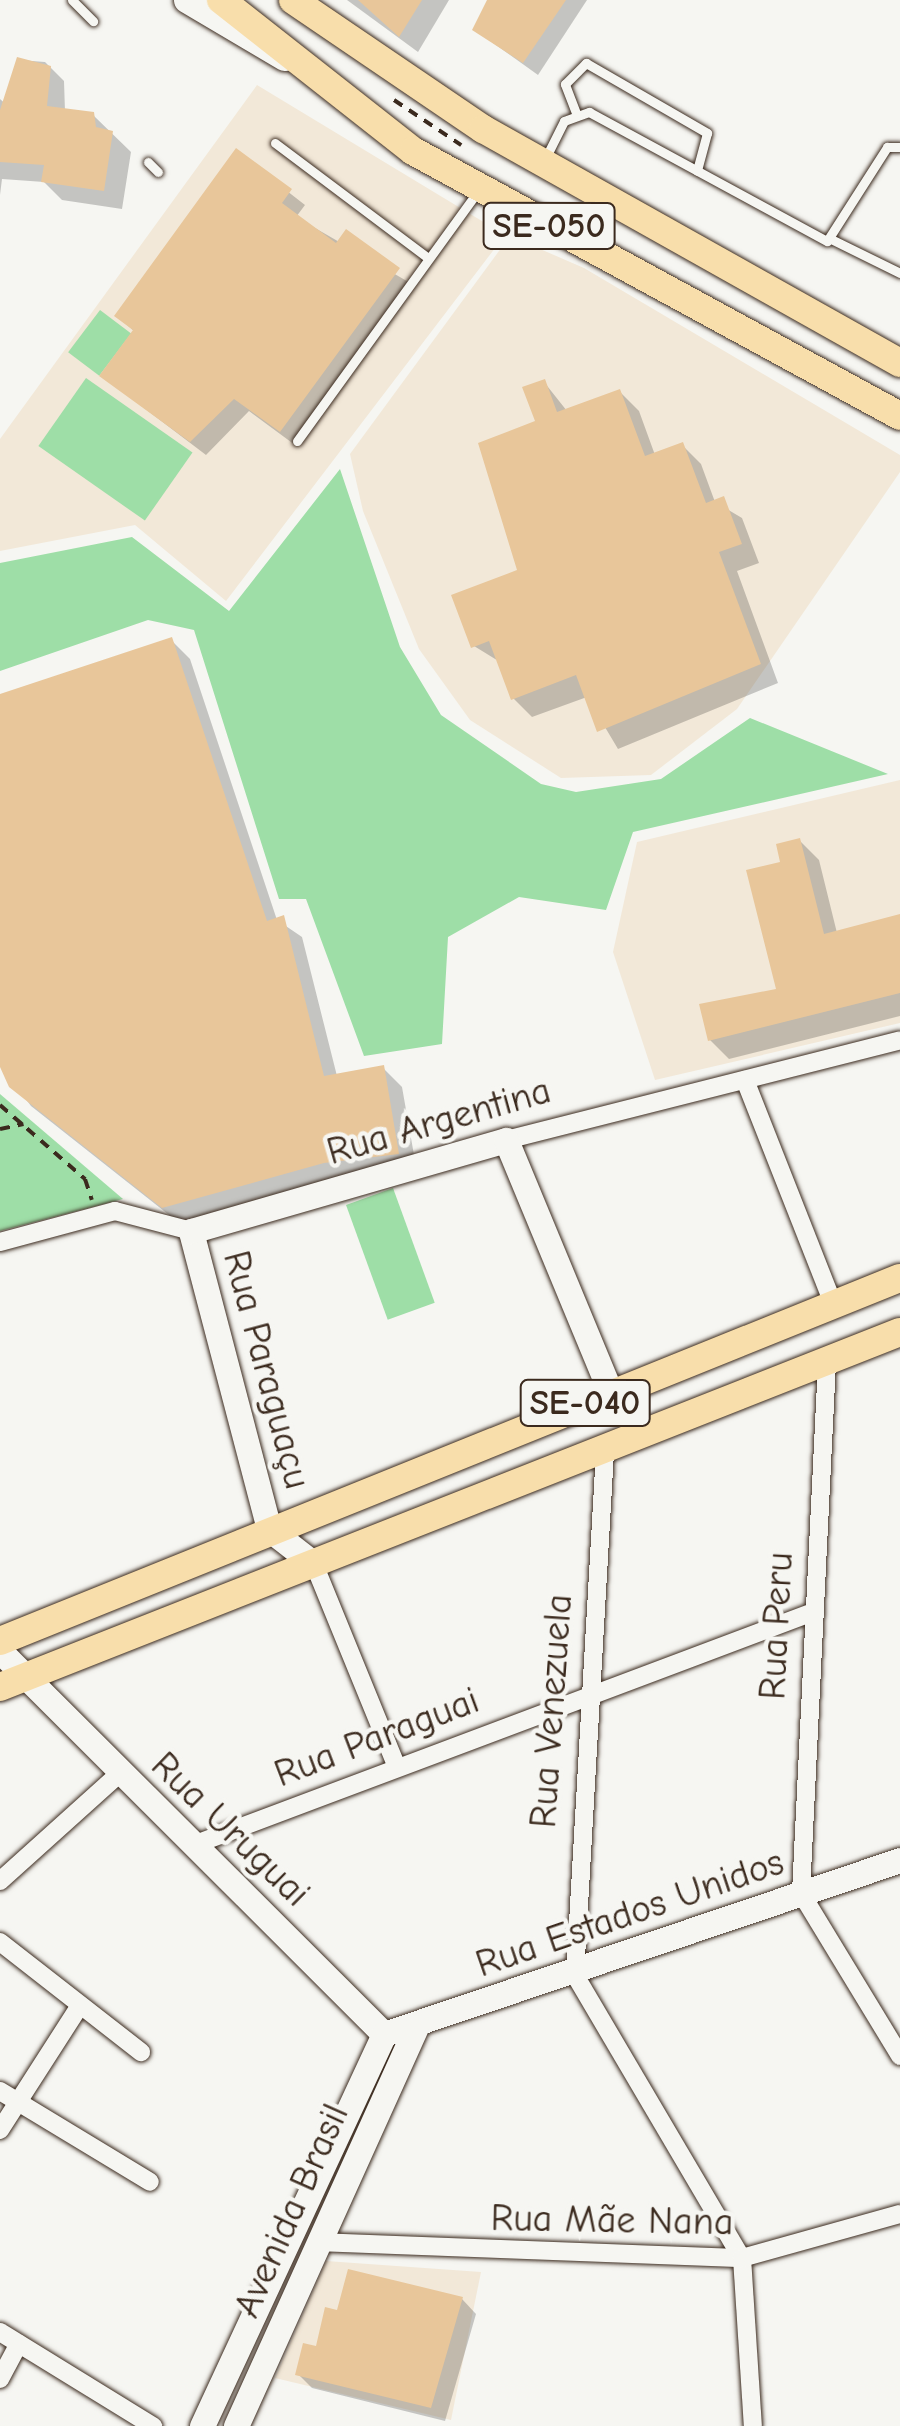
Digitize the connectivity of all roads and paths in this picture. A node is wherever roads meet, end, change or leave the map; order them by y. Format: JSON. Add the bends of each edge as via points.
{"nodes":[{"id":1,"x":72,"y":0,"type":"edge"},
{"id":2,"x":186,"y":0,"type":"edge"},
{"id":3,"x":221,"y":0,"type":"edge"},
{"id":4,"x":293,"y":0,"type":"edge"},
{"id":5,"x":93,"y":21,"type":"dead end"},
{"id":6,"x":286,"y":59,"type":"junction"},
{"id":7,"x":576,"y":112,"type":"junction"},
{"id":8,"x":275,"y":143,"type":"dead end"},
{"id":9,"x":900,"y":147,"type":"edge"},
{"id":10,"x":148,"y":162,"type":"dead end"},
{"id":11,"x":542,"y":164,"type":"junction"},
{"id":12,"x":697,"y":171,"type":"junction"},
{"id":13,"x":158,"y":172,"type":"dead end"},
{"id":14,"x":479,"y":190,"type":"junction"},
{"id":15,"x":833,"y":240,"type":"junction"},
{"id":16,"x":427,"y":257,"type":"junction"},
{"id":17,"x":900,"y":273,"type":"edge"},
{"id":18,"x":900,"y":364,"type":"edge"},
{"id":19,"x":900,"y":416,"type":"edge"},
{"id":20,"x":297,"y":441,"type":"dead end"},
{"id":21,"x":900,"y":1040,"type":"edge"},
{"id":22,"x":745,"y":1080,"type":"junction"},
{"id":23,"x":0,"y":1105,"type":"edge"},
{"id":24,"x":23,"y":1124,"type":"junction"},
{"id":25,"x":0,"y":1129,"type":"edge"},
{"id":26,"x":506,"y":1140,"type":"junction"},
{"id":27,"x":96,"y":1214,"type":"junction"},
{"id":28,"x":190,"y":1231,"type":"junction"},
{"id":29,"x":0,"y":1242,"type":"edge"},
{"id":30,"x":900,"y":1278,"type":"edge"},
{"id":31,"x":834,"y":1306,"type":"junction"},
{"id":32,"x":900,"y":1332,"type":"edge"},
{"id":33,"x":827,"y":1363,"type":"junction"},
{"id":34,"x":611,"y":1393,"type":"junction"},
{"id":35,"x":605,"y":1452,"type":"junction"},
{"id":36,"x":270,"y":1529,"type":"junction"},
{"id":37,"x":314,"y":1564,"type":"junction"},
{"id":38,"x":808,"y":1614,"type":"junction"},
{"id":39,"x":0,"y":1641,"type":"edge"},
{"id":40,"x":0,"y":1651,"type":"edge"},
{"id":41,"x":13,"y":1682,"type":"edge"},
{"id":42,"x":595,"y":1688,"type":"junction"},
{"id":43,"x":396,"y":1765,"type":"junction"},
{"id":44,"x":120,"y":1774,"type":"junction"},
{"id":45,"x":196,"y":1844,"type":"junction"},
{"id":46,"x":900,"y":1860,"type":"edge"},
{"id":47,"x":0,"y":1881,"type":"edge"},
{"id":48,"x":801,"y":1893,"type":"junction"},
{"id":49,"x":0,"y":1942,"type":"edge"},
{"id":50,"x":576,"y":1975,"type":"junction"},
{"id":51,"x":79,"y":2007,"type":"junction"},
{"id":52,"x":416,"y":2028,"type":"junction"},
{"id":53,"x":384,"y":2034,"type":"junction"},
{"id":54,"x":141,"y":2052,"type":"dead end"},
{"id":55,"x":900,"y":2056,"type":"edge"},
{"id":56,"x":0,"y":2091,"type":"edge"},
{"id":57,"x":18,"y":2102,"type":"junction"},
{"id":58,"x":0,"y":2130,"type":"edge"},
{"id":59,"x":150,"y":2182,"type":"dead end"},
{"id":60,"x":900,"y":2214,"type":"edge"},
{"id":61,"x":318,"y":2242,"type":"junction"},
{"id":62,"x":742,"y":2258,"type":"junction"},
{"id":63,"x":0,"y":2332,"type":"edge"},
{"id":64,"x":18,"y":2344,"type":"junction"},
{"id":65,"x":0,"y":2379,"type":"edge"},
{"id":66,"x":153,"y":2426,"type":"edge"},
{"id":67,"x":202,"y":2426,"type":"edge"},
{"id":68,"x":236,"y":2426,"type":"edge"},
{"id":69,"x":753,"y":2426,"type":"edge"}],
"edges":[{"from":1,"to":5,"type":"lane"},
{"from":2,"to":6,"type":"street"},
{"from":3,"to":6,"type":"main road","number":"SE-050"},
{"from":4,"to":11,"type":"main road","number":"SE-050"},
{"from":6,"to":14,"type":"main road","number":"SE-050"},
{"from":7,"to":11,"type":"lane"},
{"from":7,"to":12,"type":"lane"},
{"from":7,"to":12,"type":"lane","via":[[565,84],[586,62],[708,133]]},
{"from":8,"to":16,"type":"lane"},
{"from":9,"to":15,"type":"lane","via":[[887,147]]},
{"from":10,"to":13,"type":"lane"},
{"from":11,"to":18,"type":"main road","number":"SE-050"},
{"from":12,"to":15,"type":"lane"},
{"from":14,"to":16,"type":"lane"},
{"from":14,"to":19,"type":"main road","number":"SE-050"},
{"from":15,"to":17,"type":"lane"},
{"from":16,"to":20,"type":"lane"},
{"from":21,"to":22,"type":"street","name":"Rua Argentina"},
{"from":22,"to":26,"type":"street","name":"Rua Argentina"},
{"from":22,"to":31,"type":"street"},
{"from":23,"to":24,"type":"path"},
{"from":24,"to":25,"type":"path"},
{"from":24,"to":27,"type":"path","via":[[85,1179]]},
{"from":26,"to":28,"type":"street","name":"Rua Argentina"},
{"from":26,"to":34,"type":"street"},
{"from":27,"to":28,"type":"street","via":[[129,1210]]},
{"from":27,"to":29,"type":"street"},
{"from":28,"to":36,"type":"street","name":"Rua Paraguaçu"},
{"from":30,"to":31,"type":"main road","number":"SE-040"},
{"from":31,"to":34,"type":"main road","number":"SE-040"},
{"from":32,"to":33,"type":"main road","number":"SE-040"},
{"from":33,"to":35,"type":"main road","number":"SE-040"},
{"from":33,"to":38,"type":"street","name":"Rua Peru"},
{"from":34,"to":36,"type":"main road","number":"SE-040"},
{"from":35,"to":37,"type":"main road","number":"SE-040"},
{"from":35,"to":42,"type":"street","name":"Rua Venezuela"},
{"from":36,"to":37,"type":"street"},
{"from":36,"to":39,"type":"main road","number":"SE-040"},
{"from":37,"to":41,"type":"main road","number":"SE-040"},
{"from":37,"to":43,"type":"street"},
{"from":38,"to":42,"type":"street","name":"Rua Paraguai"},
{"from":38,"to":48,"type":"street","name":"Rua Peru"},
{"from":40,"to":41,"type":"street","name":"Rua Uruguai"},
{"from":41,"to":44,"type":"street","name":"Rua Uruguai"},
{"from":42,"to":43,"type":"street","name":"Rua Paraguai"},
{"from":42,"to":50,"type":"street","name":"Rua Venezuela"},
{"from":43,"to":45,"type":"street","name":"Rua Paraguai"},
{"from":44,"to":45,"type":"street","name":"Rua Uruguai"},
{"from":44,"to":47,"type":"street"},
{"from":45,"to":53,"type":"street","name":"Rua Uruguai"},
{"from":46,"to":48,"type":"street","name":"Rua Estados Unidos"},
{"from":48,"to":50,"type":"street","name":"Rua Estados Unidos"},
{"from":48,"to":55,"type":"street"},
{"from":49,"to":51,"type":"street"},
{"from":50,"to":52,"type":"street","name":"Rua Estados Unidos"},
{"from":50,"to":62,"type":"street"},
{"from":51,"to":54,"type":"street"},
{"from":51,"to":57,"type":"street"},
{"from":52,"to":53,"type":"street","name":"Rua Estados Unidos"},
{"from":52,"to":61,"type":"street","name":"Avenida Brasil"},
{"from":53,"to":67,"type":"street","name":"Avenida Brasil"},
{"from":56,"to":57,"type":"street"},
{"from":57,"to":58,"type":"street"},
{"from":57,"to":59,"type":"street"},
{"from":60,"to":62,"type":"street","name":"Rua Mãe Nana"},
{"from":61,"to":62,"type":"street","name":"Rua Mãe Nana"},
{"from":61,"to":68,"type":"street","name":"Avenida Brasil"},
{"from":62,"to":69,"type":"street"},
{"from":63,"to":64,"type":"street"},
{"from":64,"to":65,"type":"street"},
{"from":64,"to":66,"type":"street"}]}
